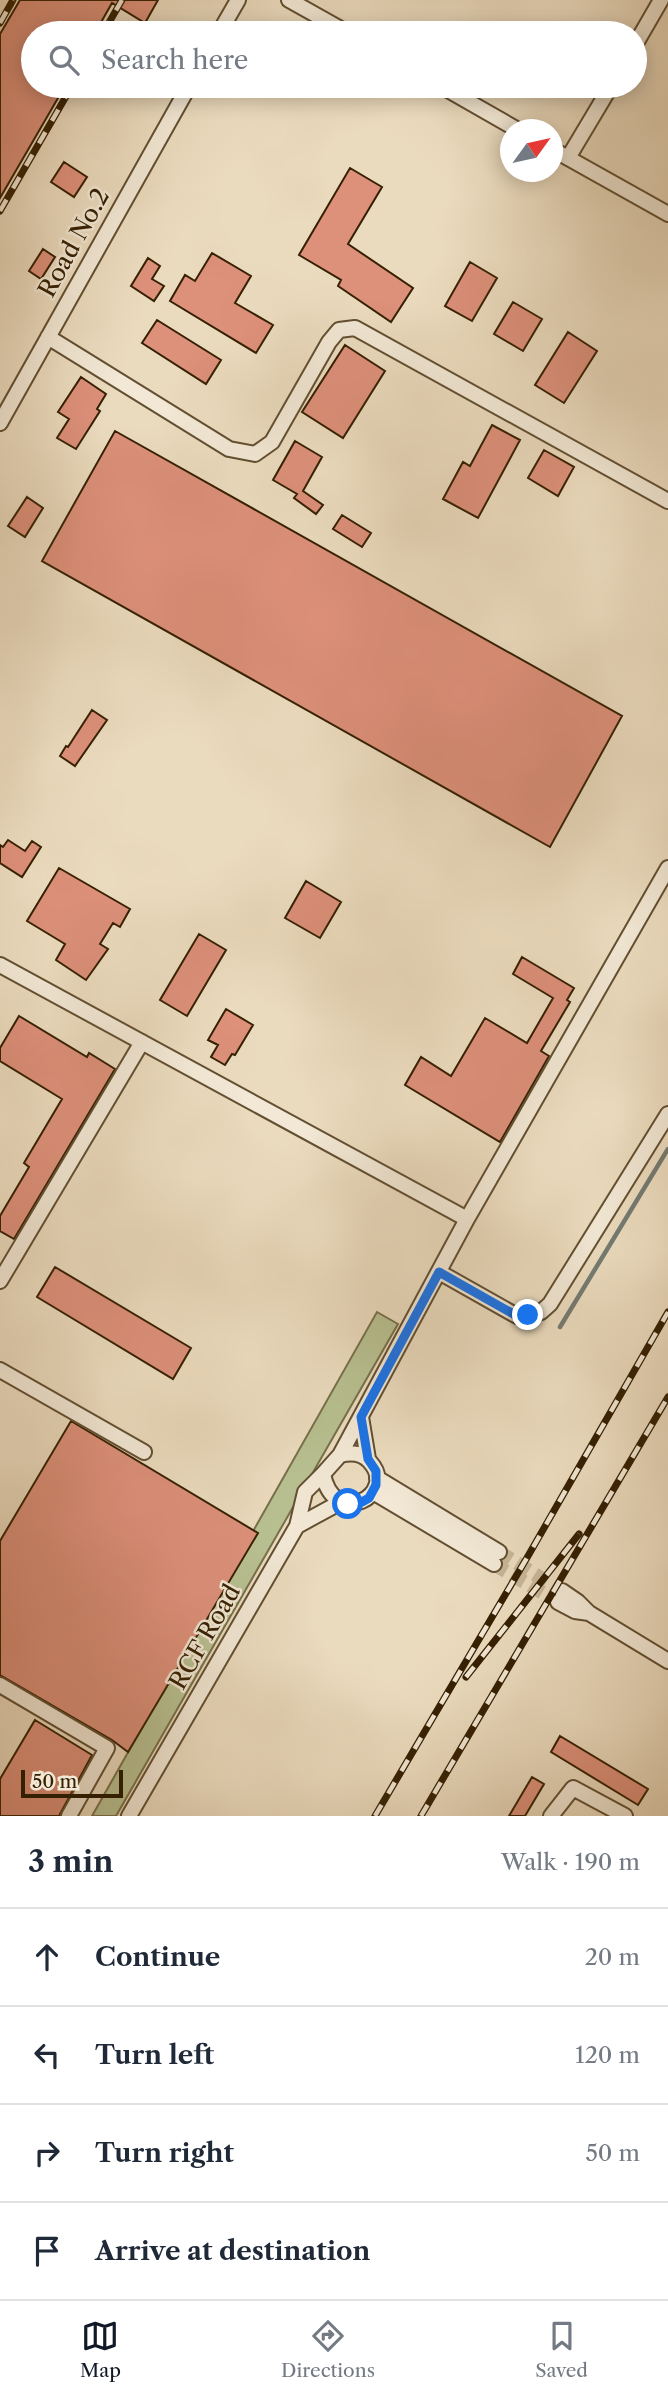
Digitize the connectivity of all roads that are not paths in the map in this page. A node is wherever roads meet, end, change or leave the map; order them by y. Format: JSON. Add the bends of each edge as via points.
{"nodes":[{"id":1,"x":238,"y":0,"type":"edge"},
{"id":2,"x":289,"y":0,"type":"edge"},
{"id":3,"x":661,"y":0,"type":"edge"},
{"id":4,"x":226,"y":21,"type":"edge"},
{"id":5,"x":327,"y":21,"type":"edge"},
{"id":6,"x":647,"y":24,"type":"edge"},
{"id":7,"x":182,"y":98,"type":"edge"},
{"id":8,"x":461,"y":98,"type":"edge"},
{"id":9,"x":604,"y":98,"type":"edge"},
{"id":10,"x":500,"y":120,"type":"edge"},
{"id":11,"x":563,"y":155,"type":"edge"},
{"id":12,"x":568,"y":158,"type":"junction"},
{"id":13,"x":668,"y":214,"type":"edge"},
{"id":14,"x":48,"y":337,"type":"junction"},
{"id":15,"x":0,"y":423,"type":"edge"},
{"id":16,"x":668,"y":501,"type":"edge"},
{"id":17,"x":668,"y":869,"type":"edge"},
{"id":18,"x":0,"y":965,"type":"edge"},
{"id":19,"x":142,"y":1042,"type":"junction"},
{"id":20,"x":668,"y":1114,"type":"edge"},
{"id":21,"x":467,"y":1219,"type":"junction"},
{"id":22,"x":439,"y":1272,"type":"junction"},
{"id":23,"x":0,"y":1281,"type":"edge"},
{"id":24,"x":0,"y":1370,"type":"edge"},
{"id":25,"x":361,"y":1417,"type":"junction"},
{"id":26,"x":144,"y":1452,"type":"dead end"},
{"id":27,"x":340,"y":1455,"type":"junction"},
{"id":28,"x":368,"y":1459,"type":"junction"},
{"id":29,"x":323,"y":1474,"type":"junction"},
{"id":30,"x":375,"y":1485,"type":"junction"},
{"id":31,"x":341,"y":1502,"type":"junction"},
{"id":32,"x":297,"y":1526,"type":"junction"},
{"id":33,"x":497,"y":1558,"type":"tunnel mouth"},
{"id":34,"x":560,"y":1597,"type":"tunnel mouth"},
{"id":35,"x":668,"y":1661,"type":"edge"},
{"id":36,"x":0,"y":1685,"type":"edge"},
{"id":37,"x":69,"y":1816,"type":"edge"},
{"id":38,"x":129,"y":1816,"type":"edge"},
{"id":39,"x":551,"y":1816,"type":"edge"},
{"id":40,"x":625,"y":1816,"type":"edge"}],
"edges":[{"from":1,"to":4,"type":"street"},
{"from":2,"to":5,"type":"street"},
{"from":3,"to":6,"type":"street"},
{"from":7,"to":14,"type":"street","name":"Road No.2"},
{"from":8,"to":10,"type":"street"},
{"from":9,"to":12,"type":"street"},
{"from":11,"to":12,"type":"street"},
{"from":12,"to":13,"type":"street"},
{"from":14,"to":15,"type":"street","name":"Road No.2"},
{"from":14,"to":16,"type":"street","via":[[229,449],[255,454],[272,442],[329,342],[339,330],[355,328]]},
{"from":17,"to":21,"type":"street"},
{"from":18,"to":19,"type":"street"},
{"from":19,"to":21,"type":"street"},
{"from":19,"to":23,"type":"street"},
{"from":20,"to":22,"type":"street","via":[[550,1304],[541,1311],[517,1316]]},
{"from":21,"to":22,"type":"street"},
{"from":22,"to":25,"type":"street"},
{"from":24,"to":26,"type":"street"},
{"from":25,"to":27,"type":"street"},
{"from":25,"to":28,"type":"street"},
{"from":27,"to":28,"type":"street","via":[[355,1453]]},
{"from":27,"to":29,"type":"street"},
{"from":28,"to":30,"type":"street","via":[[376,1471]]},
{"from":29,"to":31,"type":"street","via":[[330,1493]]},
{"from":29,"to":32,"type":"street","via":[[305,1492]]},
{"from":30,"to":31,"type":"street","via":[[362,1502]]},
{"from":30,"to":33,"type":"street"},
{"from":31,"to":32,"type":"street"},
{"from":32,"to":38,"type":"street","name":"RCF Road"},
{"from":34,"to":35,"type":"street","via":[[575,1611],[589,1614]]},
{"from":36,"to":37,"type":"street","via":[[107,1748]]},
{"from":39,"to":40,"type":"street","via":[[573,1788]]}]}
